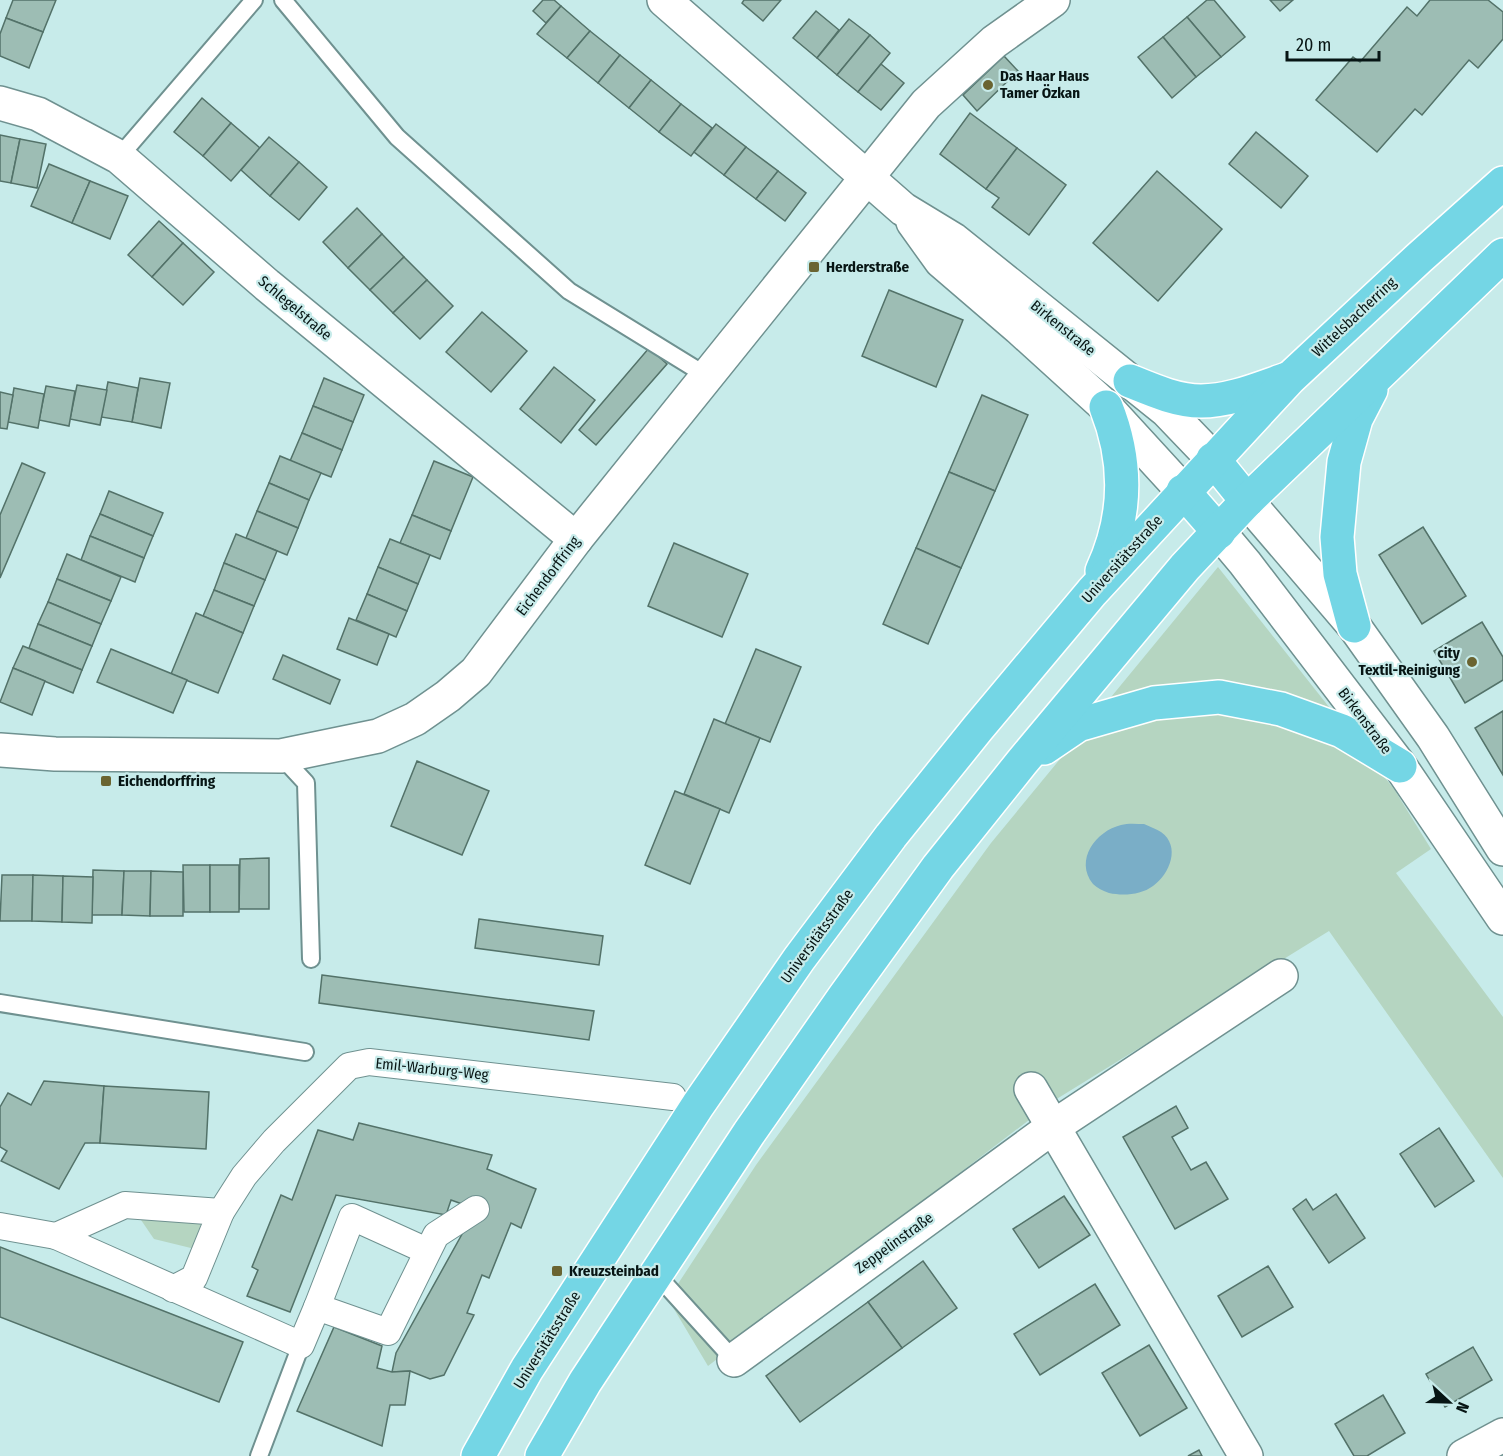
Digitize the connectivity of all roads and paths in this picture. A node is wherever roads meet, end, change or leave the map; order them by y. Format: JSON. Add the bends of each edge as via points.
{"nodes":[{"id":1,"x":254,"y":0,"type":"edge"},
{"id":2,"x":283,"y":0,"type":"edge"},
{"id":3,"x":664,"y":0,"type":"edge"},
{"id":4,"x":1053,"y":0,"type":"edge"},
{"id":5,"x":0,"y":103,"type":"edge"},
{"id":6,"x":119,"y":157,"type":"junction"},
{"id":7,"x":867,"y":179,"type":"junction"},
{"id":8,"x":1503,"y":183,"type":"edge"},
{"id":9,"x":903,"y":209,"type":"junction"},
{"id":10,"x":1503,"y":255,"type":"edge"},
{"id":11,"x":1380,"y":372,"type":"junction"},
{"id":12,"x":707,"y":376,"type":"junction"},
{"id":13,"x":1289,"y":379,"type":"junction"},
{"id":14,"x":1130,"y":381,"type":"junction"},
{"id":15,"x":1106,"y":407,"type":"junction"},
{"id":16,"x":1213,"y":459,"type":"junction"},
{"id":17,"x":1183,"y":491,"type":"junction"},
{"id":18,"x":1247,"y":501,"type":"junction"},
{"id":19,"x":1219,"y":532,"type":"junction"},
{"id":20,"x":576,"y":539,"type":"junction"},
{"id":21,"x":1092,"y":592,"type":"junction"},
{"id":22,"x":1353,"y":626,"type":"junction"},
{"id":23,"x":0,"y":750,"type":"edge"},
{"id":24,"x":281,"y":756,"type":"junction"},
{"id":25,"x":1022,"y":762,"type":"junction"},
{"id":26,"x":1400,"y":766,"type":"junction"},
{"id":27,"x":1503,"y":849,"type":"edge"},
{"id":28,"x":1503,"y":918,"type":"edge"},
{"id":29,"x":311,"y":959,"type":"dead end"},
{"id":30,"x":1281,"y":976,"type":"dead end"},
{"id":31,"x":0,"y":1003,"type":"edge"},
{"id":32,"x":305,"y":1052,"type":"dead end"},
{"id":33,"x":1031,"y":1089,"type":"dead end"},
{"id":34,"x":673,"y":1097,"type":"dead end"},
{"id":35,"x":1053,"y":1127,"type":"junction"},
{"id":36,"x":476,"y":1209,"type":"dead end"},
{"id":37,"x":221,"y":1212,"type":"junction"},
{"id":38,"x":0,"y":1226,"type":"edge"},
{"id":39,"x":56,"y":1236,"type":"junction"},
{"id":40,"x":428,"y":1251,"type":"junction"},
{"id":41,"x":656,"y":1274,"type":"junction"},
{"id":42,"x":174,"y":1289,"type":"junction"},
{"id":43,"x":317,"y":1307,"type":"junction"},
{"id":44,"x":301,"y":1344,"type":"junction"},
{"id":45,"x":734,"y":1360,"type":"joint"},
{"id":46,"x":1503,"y":1435,"type":"edge"},
{"id":47,"x":259,"y":1456,"type":"edge"},
{"id":48,"x":478,"y":1456,"type":"edge"},
{"id":49,"x":542,"y":1456,"type":"edge"},
{"id":50,"x":1246,"y":1456,"type":"edge"},
{"id":51,"x":1464,"y":1456,"type":"edge"}],
"edges":[{"from":1,"to":6,"type":"lane"},
{"from":2,"to":12,"type":"lane","via":[[397,137],[569,291]]},
{"from":3,"to":7,"type":"street","name":"Birkenstraße"},
{"from":4,"to":7,"type":"street","via":[[994,42],[926,104]]},
{"from":5,"to":6,"type":"street","name":"Schlegelstraße","via":[[38,114]]},
{"from":6,"to":20,"type":"street","name":"Schlegelstraße","via":[[267,285]]},
{"from":7,"to":9,"type":"street","name":"Birkenstraße"},
{"from":7,"to":12,"type":"street","name":"Eichendorffring"},
{"from":8,"to":13,"type":"main road","name":"Wittelsbacherring"},
{"from":9,"to":14,"type":"street","name":"Birkenstraße","via":[[954,240]]},
{"from":9,"to":15,"type":"street","name":"Birkenstraße","via":[[941,261]]},
{"from":10,"to":11,"type":"main road"},
{"from":11,"to":18,"type":"main road"},
{"from":11,"to":22,"type":"main road","via":[[1356,419],[1344,462],[1337,537],[1340,574]]},
{"from":12,"to":20,"type":"street","name":"Eichendorffring"},
{"from":13,"to":14,"type":"main road","via":[[1233,396],[1200,401],[1161,394]]},
{"from":13,"to":16,"type":"main road","name":"Wittelsbacherring"},
{"from":14,"to":16,"type":"street","name":"Birkenstraße","via":[[1180,423]]},
{"from":15,"to":17,"type":"street","name":"Birkenstraße"},
{"from":15,"to":21,"type":"main road","via":[[1121,461],[1120,521]]},
{"from":16,"to":17,"type":"main road","name":"Universitätsstraße"},
{"from":16,"to":18,"type":"main road"},
{"from":17,"to":19,"type":"main road"},
{"from":17,"to":21,"type":"main road","name":"Universitätsstraße"},
{"from":18,"to":19,"type":"main road"},
{"from":18,"to":22,"type":"street"},
{"from":19,"to":25,"type":"main road"},
{"from":19,"to":26,"type":"street","name":"Birkenstraße"},
{"from":20,"to":24,"type":"street","name":"Eichendorffring","via":[[476,672],[448,696],[415,719],[378,735]]},
{"from":21,"to":48,"type":"main road","name":"Universitätsstraße","via":[[898,827],[799,959],[698,1105],[527,1369]]},
{"from":22,"to":27,"type":"street","via":[[1433,738]]},
{"from":23,"to":24,"type":"street","name":"Eichendorffring"},
{"from":24,"to":29,"type":"lane","via":[[306,783]]},
{"from":25,"to":26,"type":"main road","via":[[1078,725],[1154,703],[1219,697],[1281,709],[1342,731]]},
{"from":25,"to":41,"type":"main road","via":[[938,867],[844,997]]},
{"from":26,"to":28,"type":"street","name":"Birkenstraße"},
{"from":30,"to":35,"type":"street","name":"Zeppelinstraße"},
{"from":31,"to":32,"type":"lane"},
{"from":33,"to":35,"type":"street"},
{"from":34,"to":37,"type":"street","name":"Emil-Warburg-Weg","via":[[369,1062],[350,1066],[274,1141],[244,1176]]},
{"from":35,"to":45,"type":"street","name":"Zeppelinstraße"},
{"from":35,"to":50,"type":"street"},
{"from":36,"to":40,"type":"street","via":[[436,1235]]},
{"from":37,"to":39,"type":"street","via":[[125,1205]]},
{"from":37,"to":42,"type":"street","name":"Emil-Warburg-Weg","via":[[194,1278]]},
{"from":38,"to":39,"type":"street"},
{"from":39,"to":42,"type":"street"},
{"from":40,"to":43,"type":"street","via":[[388,1332]]},
{"from":40,"to":43,"type":"street","via":[[352,1217]]},
{"from":41,"to":45,"type":"lane"},
{"from":41,"to":49,"type":"main road"},
{"from":42,"to":44,"type":"street"},
{"from":43,"to":44,"type":"street"},
{"from":44,"to":47,"type":"lane"},
{"from":46,"to":51,"type":"street"}]}
